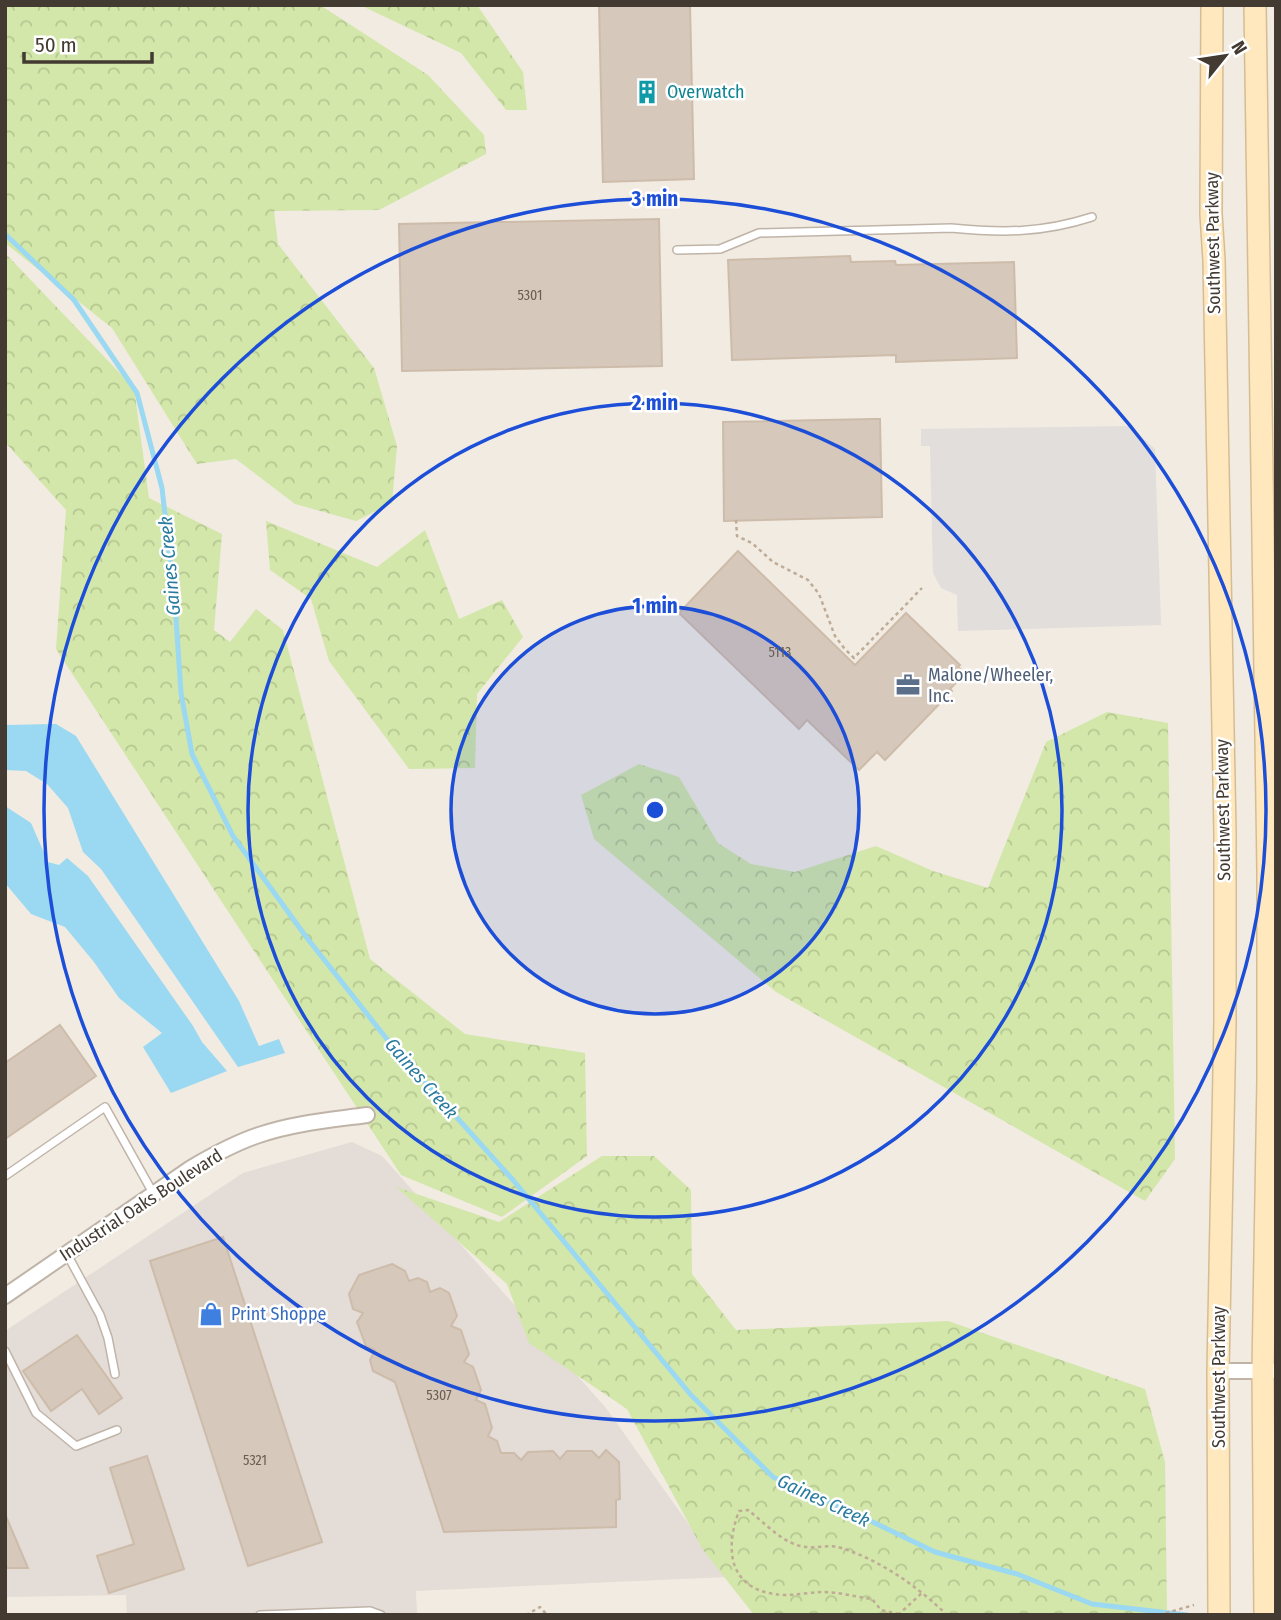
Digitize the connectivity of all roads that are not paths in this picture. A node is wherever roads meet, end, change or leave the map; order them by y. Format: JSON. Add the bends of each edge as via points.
{"nodes":[{"id":1,"x":1212,"y":5,"type":"edge"},
{"id":2,"x":1255,"y":5,"type":"edge"},
{"id":3,"x":1092,"y":217,"type":"dead end"},
{"id":4,"x":677,"y":250,"type":"dead end"},
{"id":5,"x":367,"y":1115,"type":"dead end"},
{"id":6,"x":5,"y":1176,"type":"edge"},
{"id":7,"x":153,"y":1193,"type":"junction"},
{"id":8,"x":67,"y":1253,"type":"junction"},
{"id":9,"x":5,"y":1296,"type":"edge"},
{"id":10,"x":5,"y":1350,"type":"edge"},
{"id":11,"x":1218,"y":1371,"type":"junction"},
{"id":12,"x":1269,"y":1371,"type":"edge"},
{"id":13,"x":115,"y":1374,"type":"dead end"},
{"id":14,"x":117,"y":1430,"type":"dead end"},
{"id":15,"x":260,"y":1615,"type":"edge"},
{"id":16,"x":381,"y":1615,"type":"edge"},
{"id":17,"x":1219,"y":1615,"type":"edge"},
{"id":18,"x":1265,"y":1615,"type":"edge"}],
"edges":[{"from":1,"to":11,"type":"main road","name":"Southwest Parkway","via":[[1211,214],[1225,833]]},
{"from":2,"to":12,"type":"main road","via":[[1268,871]]},
{"from":3,"to":4,"type":"lane","via":[[1048,229],[759,233],[720,249]]},
{"from":5,"to":7,"type":"street","name":"Industrial Oaks Boulevard","via":[[260,1134],[221,1150]]},
{"from":6,"to":7,"type":"lane","via":[[105,1107]]},
{"from":7,"to":8,"type":"street","name":"Industrial Oaks Boulevard"},
{"from":8,"to":9,"type":"street","name":"Industrial Oaks Boulevard"},
{"from":8,"to":13,"type":"lane","via":[[100,1315]]},
{"from":10,"to":14,"type":"lane","via":[[36,1413],[76,1446]]},
{"from":11,"to":12,"type":"street"},
{"from":11,"to":17,"type":"main road","name":"Southwest Parkway"},
{"from":12,"to":18,"type":"main road"},
{"from":15,"to":16,"type":"lane","via":[[370,1611]]}]}
